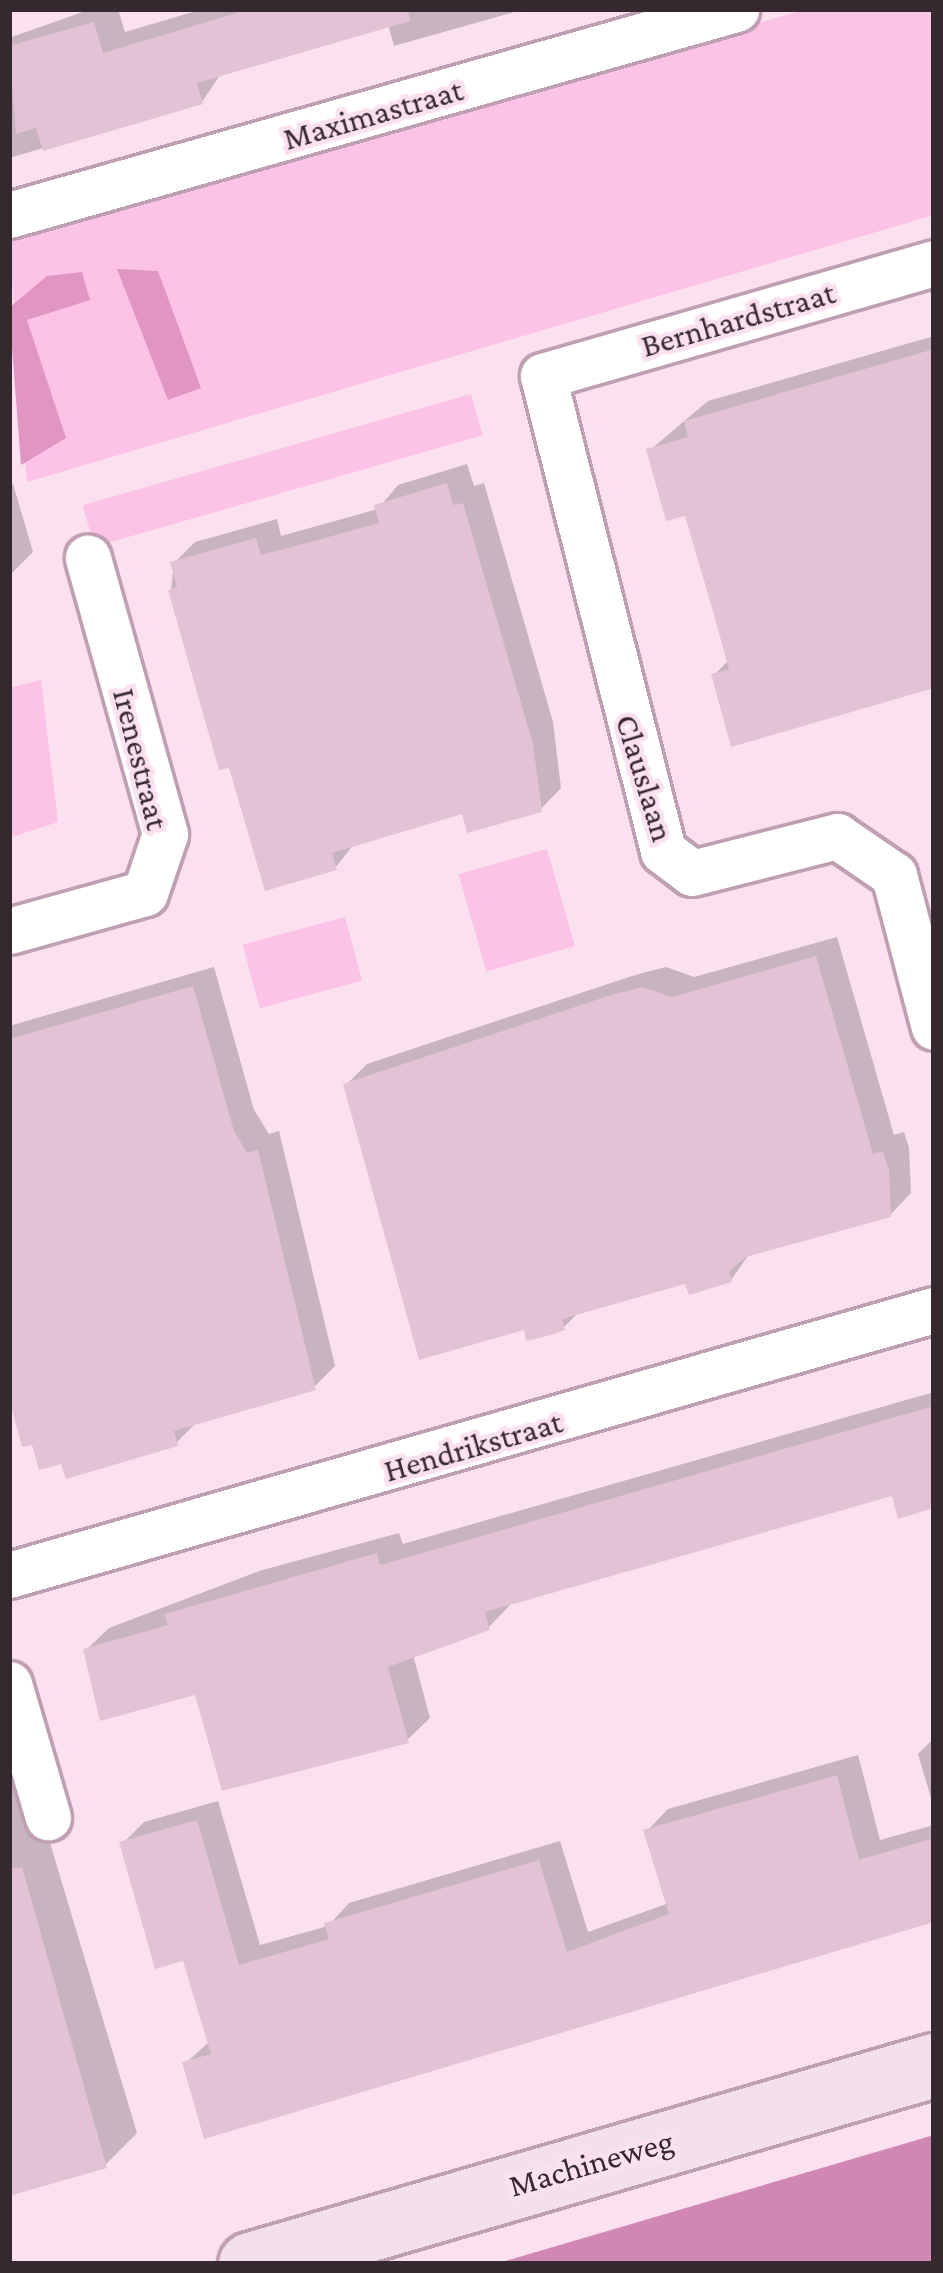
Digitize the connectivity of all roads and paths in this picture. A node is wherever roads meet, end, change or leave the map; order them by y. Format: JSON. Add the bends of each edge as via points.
{"nodes":[{"id":1,"x":736,"y":9,"type":"edge"},
{"id":2,"x":9,"y":215,"type":"edge"},
{"id":3,"x":934,"y":263,"type":"edge"},
{"id":4,"x":543,"y":376,"type":"joint"},
{"id":5,"x":88,"y":558,"type":"dead end"},
{"id":6,"x":9,"y":931,"type":"edge"},
{"id":7,"x":934,"y":1027,"type":"edge"},
{"id":8,"x":934,"y":1310,"type":"edge"},
{"id":9,"x":9,"y":1575,"type":"edge"},
{"id":10,"x":9,"y":1684,"type":"edge"},
{"id":11,"x":48,"y":1817,"type":"dead end"},
{"id":12,"x":934,"y":2065,"type":"edge"},
{"id":13,"x":250,"y":2264,"type":"edge"}],
"edges":[{"from":1,"to":2,"type":"street","name":"Maximastraat"},
{"from":3,"to":4,"type":"street","name":"Bernhardstraat"},
{"from":4,"to":7,"type":"street","name":"Clauslaan","via":[[663,851],[692,873],[837,836],[894,875]]},
{"from":5,"to":6,"type":"street","name":"Irenestraat","via":[[165,834],[145,892]]},
{"from":8,"to":9,"type":"street","name":"Hendrikstraat"},
{"from":10,"to":11,"type":"street"},
{"from":12,"to":13,"type":"street","name":"Machineweg"}]}
